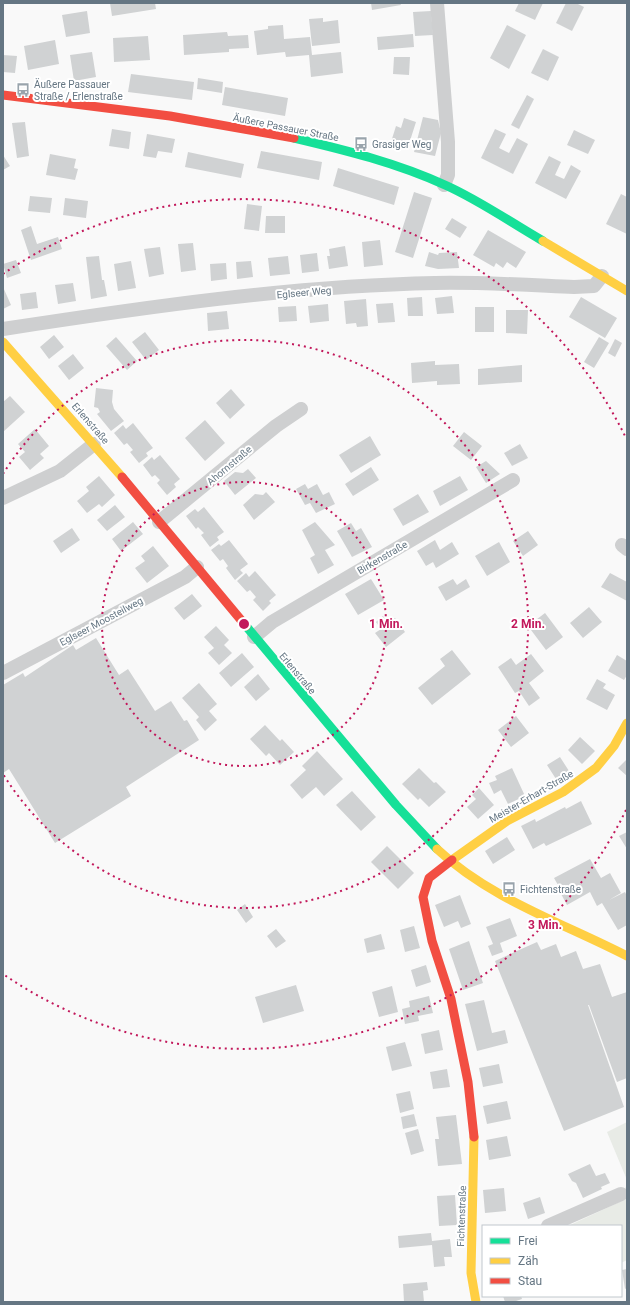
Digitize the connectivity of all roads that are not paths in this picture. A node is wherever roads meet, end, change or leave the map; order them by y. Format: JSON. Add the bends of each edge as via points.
{"nodes":[{"id":1,"x":437,"y":3,"type":"edge"},
{"id":2,"x":3,"y":95,"type":"edge"},
{"id":3,"x":444,"y":185,"type":"junction"},
{"id":4,"x":602,"y":276,"type":"junction"},
{"id":5,"x":627,"y":291,"type":"edge"},
{"id":6,"x":3,"y":329,"type":"edge"},
{"id":7,"x":3,"y":342,"type":"edge"},
{"id":8,"x":301,"y":409,"type":"dead end"},
{"id":9,"x":94,"y":444,"type":"junction"},
{"id":10,"x":513,"y":480,"type":"dead end"},
{"id":11,"x":3,"y":498,"type":"edge"},
{"id":12,"x":159,"y":522,"type":"junction"},
{"id":13,"x":197,"y":567,"type":"junction"},
{"id":14,"x":254,"y":637,"type":"junction"},
{"id":15,"x":3,"y":673,"type":"edge"},
{"id":16,"x":627,"y":723,"type":"edge"},
{"id":17,"x":451,"y":861,"type":"junction"},
{"id":18,"x":627,"y":956,"type":"edge"},
{"id":19,"x":621,"y":1194,"type":"dead end"},
{"id":20,"x":550,"y":1225,"type":"edge"},
{"id":21,"x":477,"y":1241,"type":"edge"},
{"id":22,"x":476,"y":1302,"type":"edge"}],
"edges":[{"from":1,"to":3,"type":"street","via":[[448,142],[448,175]]},
{"from":2,"to":3,"type":"street","name":"Äußere Passauer Straße","via":[[263,131],[336,148]]},
{"from":3,"to":4,"type":"street","name":"Äußere Passauer Straße"},
{"from":4,"to":5,"type":"street","name":"Äußere Passauer Straße"},
{"from":4,"to":6,"type":"street","name":"Eglseer Weg","via":[[594,286],[434,283],[286,293],[127,310]]},
{"from":7,"to":9,"type":"street","name":"Erlenstraße"},
{"from":8,"to":12,"type":"street","name":"Ahornstraße","via":[[276,426]]},
{"from":9,"to":11,"type":"street","via":[[60,471]]},
{"from":9,"to":12,"type":"street","name":"Erlenstraße"},
{"from":10,"to":14,"type":"street","name":"Birkenstraße","via":[[272,622]]},
{"from":12,"to":13,"type":"street","name":"Erlenstraße"},
{"from":13,"to":14,"type":"street","name":"Erlenstraße"},
{"from":13,"to":15,"type":"street","name":"Eglseer Moosteilweg","via":[[185,577]]},
{"from":14,"to":17,"type":"street","name":"Erlenstraße","via":[[396,805]]},
{"from":16,"to":17,"type":"street","name":"Meister-Erhart-Straße","via":[[606,757],[586,776],[563,792],[507,821]]},
{"from":17,"to":18,"type":"street","name":"Erlenstraße","via":[[484,884],[546,918]]},
{"from":17,"to":21,"type":"street","name":"Fichtenstraße","via":[[429,878],[423,897],[432,941],[451,999],[468,1082],[474,1133]]},
{"from":19,"to":20,"type":"street"},
{"from":21,"to":22,"type":"street","name":"Fichtenstraße","via":[[471,1273]]}]}
